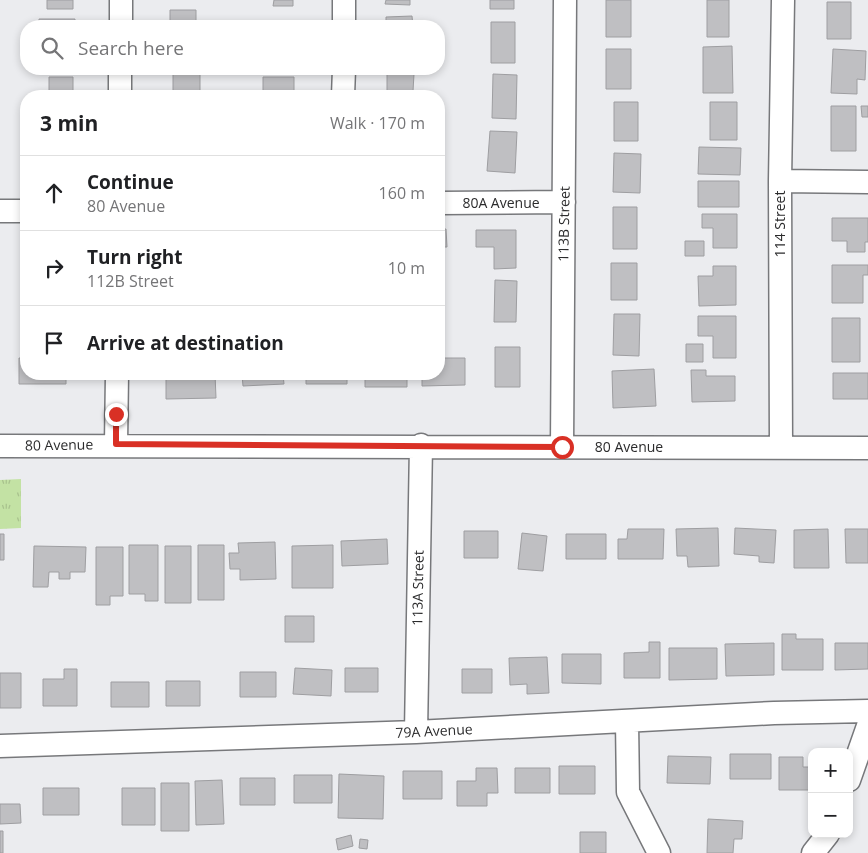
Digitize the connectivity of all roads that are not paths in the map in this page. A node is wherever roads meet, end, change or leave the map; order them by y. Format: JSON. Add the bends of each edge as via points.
{"nodes":[{"id":1,"x":121,"y":0,"type":"edge"},
{"id":2,"x":344,"y":0,"type":"edge"},
{"id":3,"x":565,"y":0,"type":"edge"},
{"id":4,"x":783,"y":0,"type":"edge"},
{"id":5,"x":121,"y":20,"type":"edge"},
{"id":6,"x":344,"y":20,"type":"edge"},
{"id":7,"x":120,"y":75,"type":"edge"},
{"id":8,"x":344,"y":75,"type":"edge"},
{"id":9,"x":120,"y":90,"type":"edge"},
{"id":10,"x":343,"y":90,"type":"edge"},
{"id":11,"x":780,"y":181,"type":"junction"},
{"id":12,"x":868,"y":182,"type":"edge"},
{"id":13,"x":564,"y":202,"type":"junction"},
{"id":14,"x":445,"y":203,"type":"edge"},
{"id":15,"x":0,"y":211,"type":"edge"},
{"id":16,"x":20,"y":211,"type":"edge"},
{"id":17,"x":117,"y":380,"type":"edge"},
{"id":18,"x":116,"y":444,"type":"junction"},
{"id":19,"x":421,"y":445,"type":"junction"},
{"id":20,"x":0,"y":446,"type":"edge"},
{"id":21,"x":562,"y":447,"type":"junction"},
{"id":22,"x":781,"y":448,"type":"junction"},
{"id":23,"x":868,"y":448,"type":"edge"},
{"id":24,"x":868,"y":711,"type":"edge"},
{"id":25,"x":627,"y":721,"type":"junction"},
{"id":26,"x":868,"y":726,"type":"edge"},
{"id":27,"x":416,"y":732,"type":"junction"},
{"id":28,"x":0,"y":746,"type":"edge"},
{"id":29,"x":853,"y":769,"type":"edge"},
{"id":30,"x":825,"y":838,"type":"edge"},
{"id":31,"x":659,"y":853,"type":"edge"},
{"id":32,"x":812,"y":853,"type":"edge"}],
"edges":[{"from":1,"to":5,"type":"street"},
{"from":2,"to":6,"type":"street"},
{"from":3,"to":13,"type":"street","name":"113B Street"},
{"from":4,"to":11,"type":"street","name":"114 Street"},
{"from":7,"to":9,"type":"street"},
{"from":8,"to":10,"type":"street"},
{"from":11,"to":12,"type":"street"},
{"from":11,"to":22,"type":"street","name":"114 Street"},
{"from":13,"to":14,"type":"street","name":"80A Avenue"},
{"from":13,"to":21,"type":"street","name":"113B Street"},
{"from":15,"to":16,"type":"street"},
{"from":17,"to":18,"type":"street"},
{"from":18,"to":19,"type":"street","name":"80 Avenue"},
{"from":18,"to":20,"type":"street","name":"80 Avenue"},
{"from":19,"to":21,"type":"street","name":"80 Avenue"},
{"from":19,"to":27,"type":"street","name":"113A Street"},
{"from":21,"to":22,"type":"street","name":"80 Avenue"},
{"from":22,"to":23,"type":"street","name":"80 Avenue"},
{"from":24,"to":25,"type":"street","name":"79A Avenue"},
{"from":25,"to":27,"type":"street","name":"79A Avenue"},
{"from":25,"to":31,"type":"street","via":[[628,792]]},
{"from":26,"to":29,"type":"street"},
{"from":27,"to":28,"type":"street","name":"79A Avenue"},
{"from":30,"to":32,"type":"street"}]}
